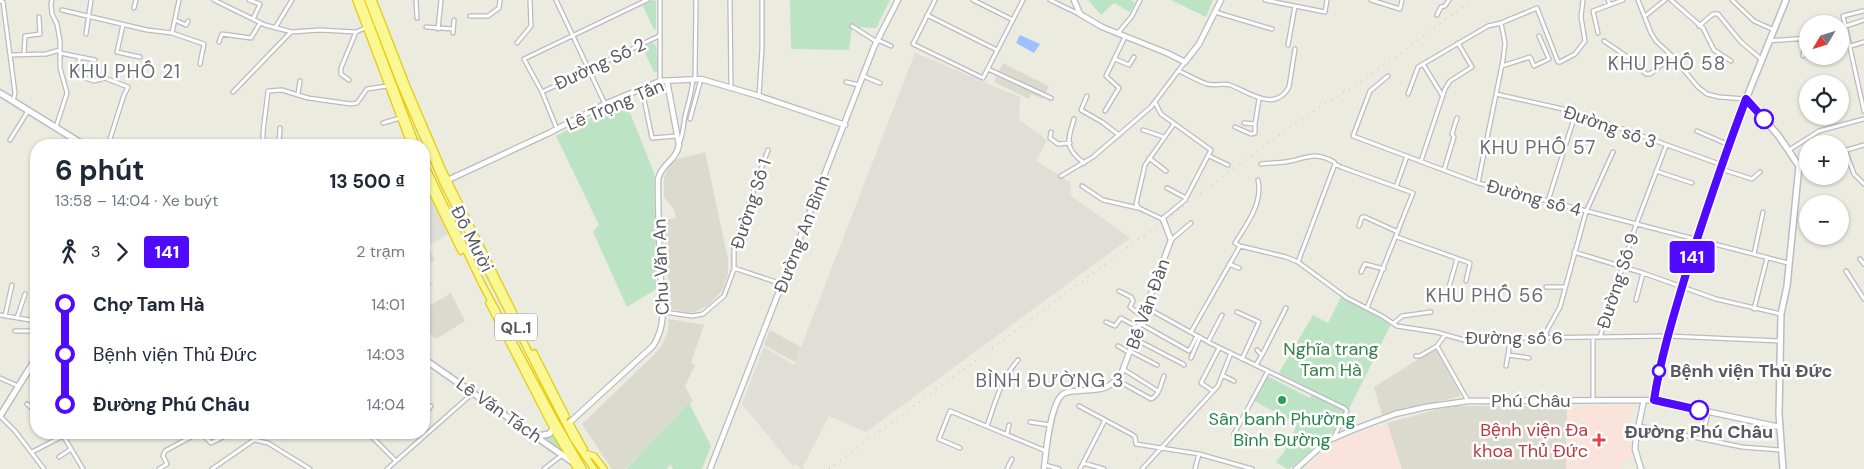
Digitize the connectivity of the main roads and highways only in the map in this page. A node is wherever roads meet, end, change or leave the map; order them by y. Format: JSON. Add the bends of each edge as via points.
{"nodes":[{"id":1,"x":356,"y":0,"type":"edge"},
{"id":2,"x":361,"y":0,"type":"edge"},
{"id":3,"x":368,"y":0,"type":"edge"},
{"id":4,"x":373,"y":0,"type":"edge"},
{"id":5,"x":1786,"y":0,"type":"edge"},
{"id":6,"x":0,"y":92,"type":"edge"},
{"id":7,"x":74,"y":139,"type":"edge"},
{"id":8,"x":409,"y":139,"type":"edge"},
{"id":9,"x":414,"y":139,"type":"edge"},
{"id":10,"x":426,"y":139,"type":"edge"},
{"id":11,"x":428,"y":139,"type":"edge"},
{"id":12,"x":430,"y":144,"type":"edge"},
{"id":13,"x":430,"y":147,"type":"edge"},
{"id":14,"x":446,"y":181,"type":"junction"},
{"id":15,"x":430,"y":188,"type":"edge"},
{"id":16,"x":430,"y":190,"type":"edge"},
{"id":17,"x":430,"y":363,"type":"edge"},
{"id":18,"x":30,"y":368,"type":"edge"},
{"id":19,"x":0,"y":416,"type":"edge"},
{"id":20,"x":568,"y":424,"type":"junction"},
{"id":21,"x":555,"y":427,"type":"junction"},
{"id":22,"x":537,"y":436,"type":"junction"},
{"id":23,"x":587,"y":454,"type":"junction"},
{"id":24,"x":573,"y":462,"type":"junction"},
{"id":25,"x":576,"y":469,"type":"edge"},
{"id":26,"x":583,"y":469,"type":"edge"},
{"id":27,"x":594,"y":469,"type":"edge"},
{"id":28,"x":598,"y":469,"type":"edge"},
{"id":29,"x":604,"y":469,"type":"edge"},
{"id":30,"x":1783,"y":469,"type":"edge"}],
"edges":[{"from":1,"to":8,"type":"highway"},
{"from":2,"to":9,"type":"highway"},
{"from":3,"to":10,"type":"highway","name":"Đỗ Mười","number":"QL.1","via":[[402,88]]},
{"from":4,"to":11,"type":"highway","name":"Đỗ Mười","number":"QL.1"},
{"from":5,"to":30,"type":"main road","via":[[1746,99],[1799,166],[1787,286],[1781,314]]},
{"from":6,"to":7,"type":"main road"},
{"from":12,"to":14,"type":"highway","name":"Đỗ Mười","number":"QL.1"},
{"from":13,"to":14,"type":"highway","name":"Đỗ Mười","number":"QL.1"},
{"from":14,"to":15,"type":"highway"},
{"from":14,"to":20,"type":"highway","name":"Đỗ Mười","number":"QL.1"},
{"from":16,"to":21,"type":"highway","name":"Đỗ Mười","number":"QL.1","via":[[479,277]]},
{"from":17,"to":22,"type":"main road","name":"Lê Văn Tách"},
{"from":18,"to":19,"type":"main road"},
{"from":20,"to":23,"type":"highway","number":"QL.1"},
{"from":20,"to":27,"type":"highway","name":"Đỗ Mười","number":"QL.1"},
{"from":21,"to":22,"type":"main road","via":[[549,434]]},
{"from":21,"to":24,"type":"highway","name":"Đỗ Mười","number":"QL.1"},
{"from":21,"to":26,"type":"highway","name":"Đỗ Mười","number":"QL.1"},
{"from":22,"to":24,"type":"main road","name":"Lê Văn Tách"},
{"from":23,"to":28,"type":"highway","number":"QL.1"},
{"from":23,"to":29,"type":"highway","number":"QL.1","via":[[594,456]]},
{"from":24,"to":25,"type":"highway","name":"Đỗ Mười","number":"QL.1"},
{"from":24,"to":26,"type":"main road","name":"Lê Văn Tách"}]}
